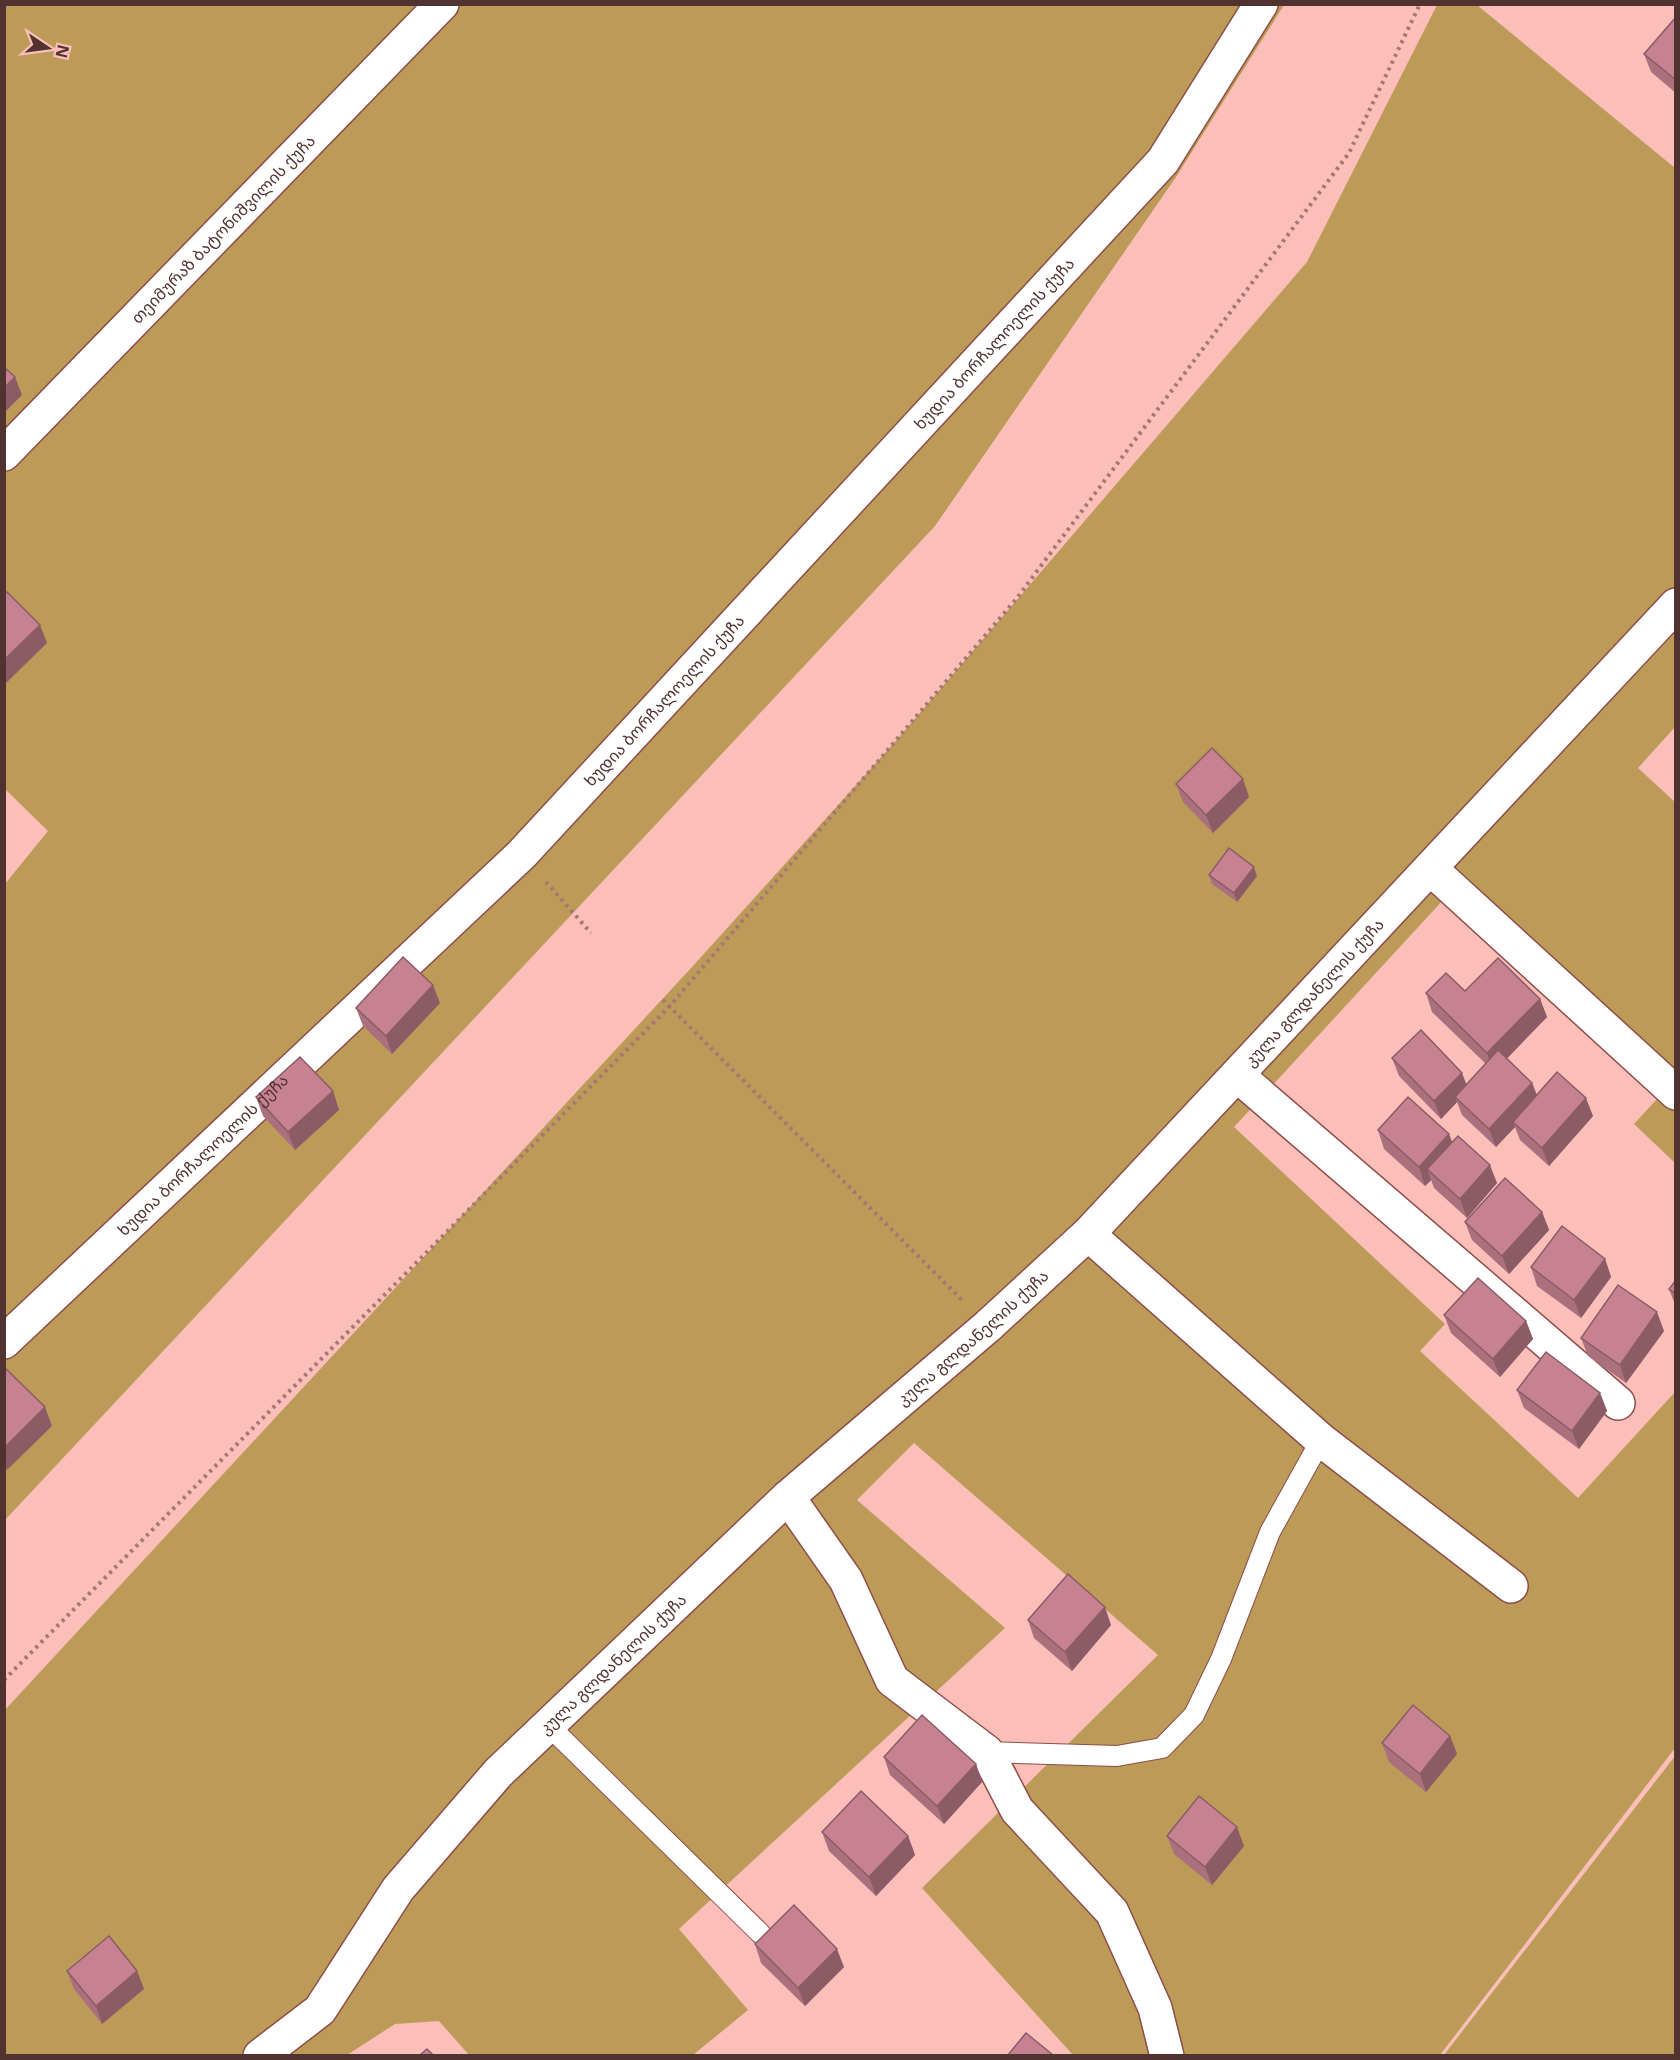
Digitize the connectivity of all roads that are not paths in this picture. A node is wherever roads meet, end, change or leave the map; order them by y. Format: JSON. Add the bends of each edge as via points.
{"nodes":[{"id":1,"x":442,"y":4,"type":"edge"},
{"id":2,"x":1261,"y":4,"type":"edge"},
{"id":3,"x":4,"y":454,"type":"edge"},
{"id":4,"x":1676,"y":605,"type":"edge"},
{"id":5,"x":1431,"y":869,"type":"junction"},
{"id":6,"x":1237,"y":1075,"type":"junction"},
{"id":7,"x":1676,"y":1093,"type":"edge"},
{"id":8,"x":1088,"y":1234,"type":"junction"},
{"id":9,"x":4,"y":1342,"type":"edge"},
{"id":10,"x":1618,"y":1403,"type":"dead end"},
{"id":11,"x":1321,"y":1440,"type":"junction"},
{"id":12,"x":788,"y":1497,"type":"junction"},
{"id":13,"x":1511,"y":1586,"type":"dead end"},
{"id":14,"x":548,"y":1725,"type":"junction"},
{"id":15,"x":987,"y":1752,"type":"junction"},
{"id":16,"x":760,"y":1934,"type":"dead end"},
{"id":17,"x":260,"y":2055,"type":"edge"},
{"id":18,"x":1167,"y":2055,"type":"edge"}],
"edges":[{"from":1,"to":3,"type":"street","name":"თეიმურაზ ბატონიშვილის ქუჩა"},
{"from":2,"to":9,"type":"street","name":"ხუდია ბორჩალოელის ქუჩა","via":[[1163,161],[522,854]]},
{"from":4,"to":5,"type":"street","name":"კულა გლდანელის ქუჩა"},
{"from":5,"to":6,"type":"street","name":"კულა გლდანელის ქუჩა"},
{"from":5,"to":7,"type":"street"},
{"from":6,"to":8,"type":"street","name":"კულა გლდანელის ქუჩა"},
{"from":6,"to":10,"type":"street"},
{"from":8,"to":11,"type":"street"},
{"from":8,"to":12,"type":"street","name":"კულა გლდანელის ქუჩა","via":[[988,1326]]},
{"from":11,"to":13,"type":"street"},
{"from":11,"to":15,"type":"lane","via":[[1270,1532],[1221,1659],[1194,1715],[1162,1748],[1117,1756]]},
{"from":12,"to":14,"type":"street","name":"კულა გლდანელის ქუჩა"},
{"from":12,"to":15,"type":"street","via":[[846,1580],[892,1680]]},
{"from":14,"to":16,"type":"lane"},
{"from":14,"to":17,"type":"street","name":"კულა გლდანელის ქუჩა","via":[[498,1773],[398,1889],[320,2010]]},
{"from":15,"to":18,"type":"street","via":[[1017,1810],[1112,1912],[1155,2008]]}]}
